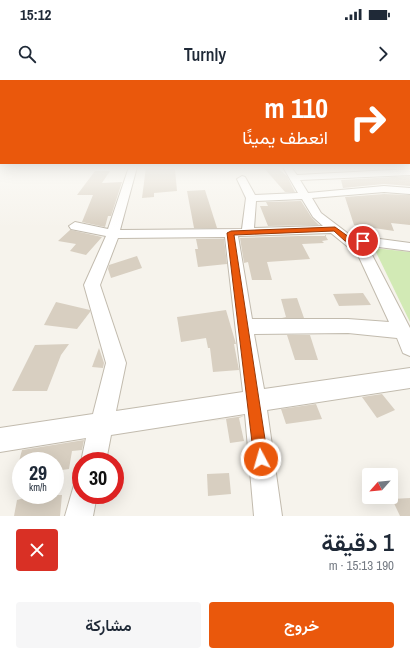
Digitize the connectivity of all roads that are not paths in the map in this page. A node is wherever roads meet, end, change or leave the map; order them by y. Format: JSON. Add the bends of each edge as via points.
{"nodes":[{"id":1,"x":127,"y":187,"type":"edge"},
{"id":2,"x":246,"y":187,"type":"edge"},
{"id":3,"x":299,"y":187,"type":"edge"},
{"id":4,"x":410,"y":191,"type":"edge"},
{"id":5,"x":304,"y":196,"type":"junction"},
{"id":6,"x":252,"y":198,"type":"junction"},
{"id":7,"x":75,"y":226,"type":"dead end"},
{"id":8,"x":335,"y":229,"type":"junction"},
{"id":9,"x":239,"y":233,"type":"junction"},
{"id":10,"x":113,"y":234,"type":"junction"},
{"id":11,"x":347,"y":239,"type":"junction"},
{"id":12,"x":410,"y":247,"type":"edge"},
{"id":13,"x":244,"y":327,"type":"junction"},
{"id":14,"x":402,"y":331,"type":"junction"},
{"id":15,"x":410,"y":347,"type":"edge"},
{"id":16,"x":410,"y":378,"type":"edge"},
{"id":17,"x":255,"y":402,"type":"junction"},
{"id":18,"x":102,"y":425,"type":"junction"},
{"id":19,"x":0,"y":440,"type":"edge"},
{"id":20,"x":95,"y":452,"type":"edge"},
{"id":21,"x":82,"y":504,"type":"edge"},
{"id":22,"x":79,"y":516,"type":"edge"},
{"id":23,"x":268,"y":516,"type":"edge"}],
"edges":[{"from":1,"to":10,"type":"street"},
{"from":2,"to":6,"type":"street"},
{"from":3,"to":5,"type":"street"},
{"from":4,"to":5,"type":"street","via":[[376,189]]},
{"from":5,"to":6,"type":"street"},
{"from":5,"to":8,"type":"street","via":[[317,215]]},
{"from":6,"to":9,"type":"street"},
{"from":7,"to":10,"type":"street"},
{"from":8,"to":9,"type":"street"},
{"from":8,"to":11,"type":"street"},
{"from":9,"to":10,"type":"street"},
{"from":9,"to":13,"type":"street"},
{"from":10,"to":18,"type":"street","via":[[92,285],[116,362]]},
{"from":11,"to":12,"type":"street"},
{"from":11,"to":14,"type":"street","via":[[364,253]]},
{"from":13,"to":14,"type":"street","via":[[348,326]]},
{"from":13,"to":17,"type":"street"},
{"from":14,"to":15,"type":"street"},
{"from":16,"to":17,"type":"street"},
{"from":17,"to":18,"type":"street"},
{"from":17,"to":23,"type":"street"},
{"from":18,"to":19,"type":"street"},
{"from":18,"to":20,"type":"street"},
{"from":21,"to":22,"type":"street"}]}
